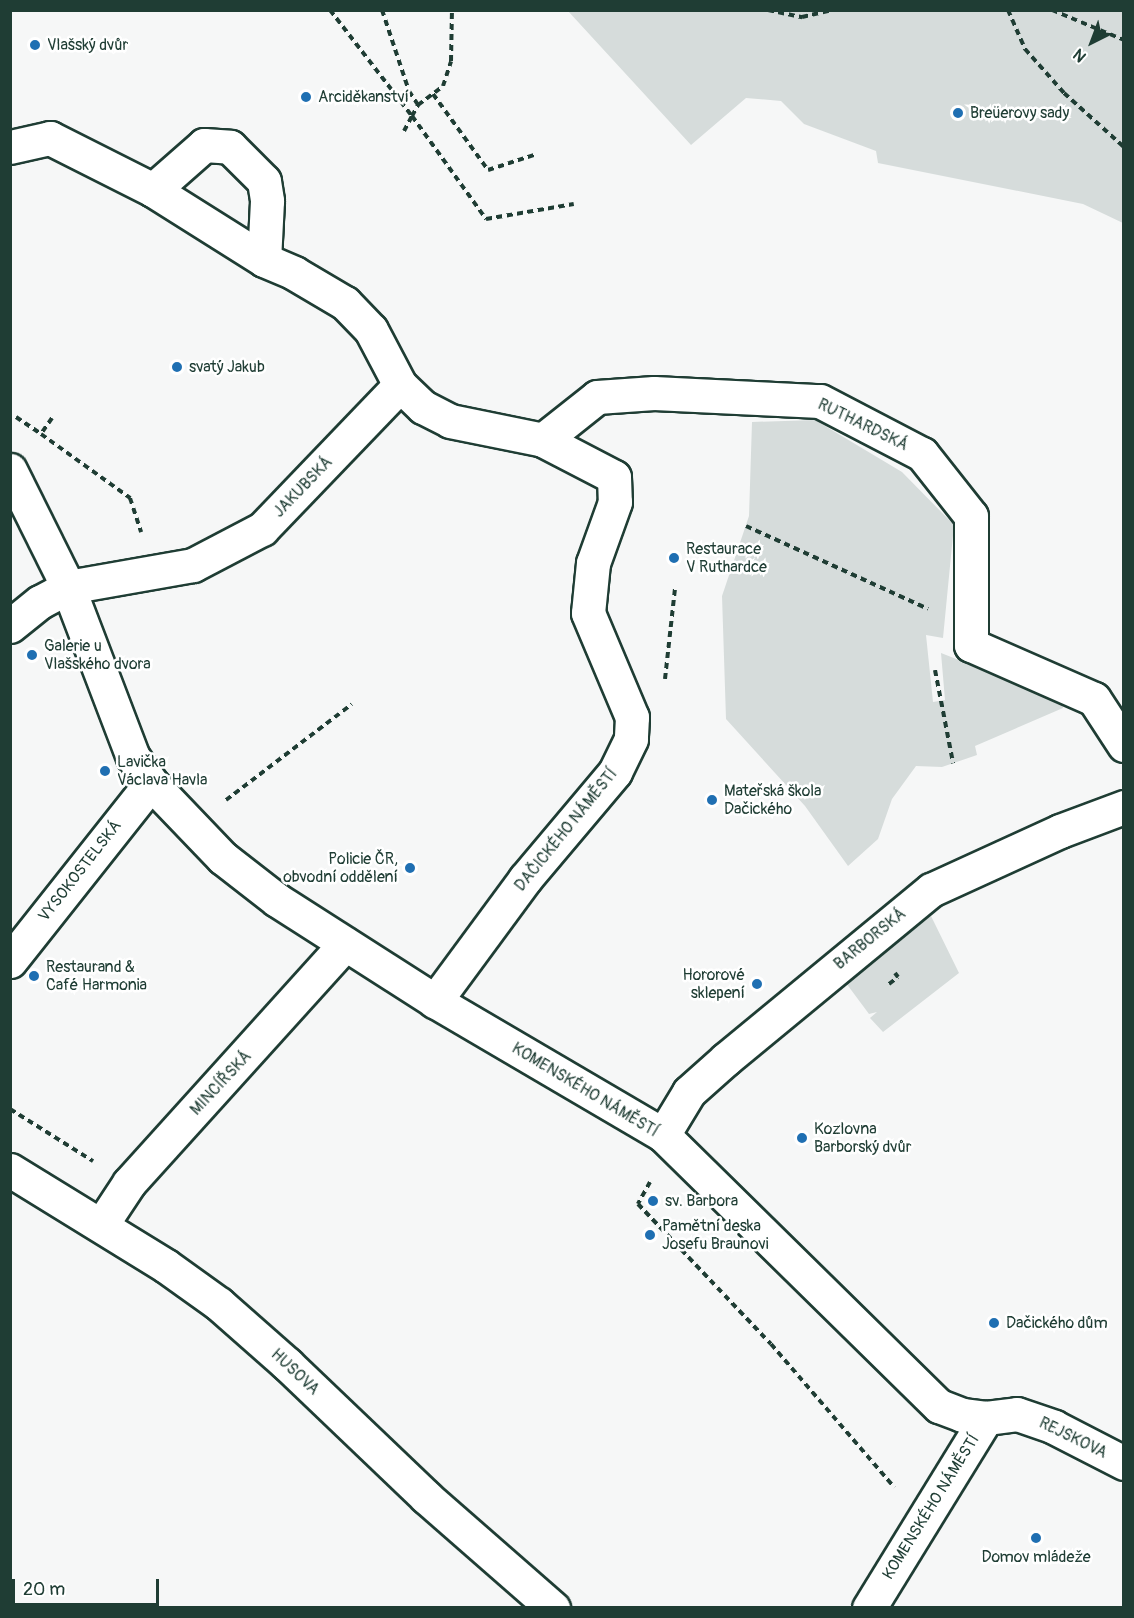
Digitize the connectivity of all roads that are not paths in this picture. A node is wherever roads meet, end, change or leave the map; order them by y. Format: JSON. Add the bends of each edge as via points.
{"nodes":[{"id":1,"x":10,"y":147,"type":"edge"},
{"id":2,"x":153,"y":190,"type":"junction"},
{"id":3,"x":264,"y":260,"type":"junction"},
{"id":4,"x":400,"y":385,"type":"junction"},
{"id":5,"x":543,"y":440,"type":"junction"},
{"id":6,"x":10,"y":470,"type":"edge"},
{"id":7,"x":68,"y":587,"type":"junction"},
{"id":8,"x":10,"y":626,"type":"edge"},
{"id":9,"x":1124,"y":745,"type":"edge"},
{"id":10,"x":151,"y":783,"type":"junction"},
{"id":11,"x":1124,"y":807,"type":"edge"},
{"id":12,"x":345,"y":944,"type":"junction"},
{"id":13,"x":10,"y":961,"type":"edge"},
{"id":14,"x":435,"y":1001,"type":"junction"},
{"id":15,"x":663,"y":1135,"type":"junction"},
{"id":16,"x":10,"y":1170,"type":"edge"},
{"id":17,"x":102,"y":1224,"type":"junction"},
{"id":18,"x":986,"y":1418,"type":"junction"},
{"id":19,"x":1123,"y":1462,"type":"edge"},
{"id":20,"x":553,"y":1608,"type":"edge"},
{"id":21,"x":869,"y":1608,"type":"edge"}],
"edges":[{"from":1,"to":2,"type":"street","via":[[50,138]]},
{"from":2,"to":3,"type":"street"},
{"from":2,"to":3,"type":"street","via":[[204,145],[230,147],[264,181]]},
{"from":3,"to":4,"type":"street","via":[[345,303],[370,330]]},
{"from":4,"to":5,"type":"street","via":[[423,407],[450,422]]},
{"from":4,"to":7,"type":"street","name":"JAKUBSKÁ","via":[[262,529],[211,558]]},
{"from":5,"to":9,"type":"street","name":"RUTHARDSKÁ","via":[[597,397],[654,393],[820,401],[922,454],[971,516],[971,645],[1094,699]]},
{"from":5,"to":14,"type":"street","name":"DAČICKÉHO NÁMĚSTÍ","via":[[614,477],[615,501],[593,562],[588,614],[632,717],[631,739],[615,772],[525,879]]},
{"from":6,"to":7,"type":"street","name":"KOMENSKÉHO NÁMĚSTÍ"},
{"from":7,"to":8,"type":"street","name":"JAKUBSKÁ","via":[[40,602]]},
{"from":7,"to":10,"type":"street","name":"KOMENSKÉHO NÁMĚSTÍ","via":[[133,757]]},
{"from":10,"to":12,"type":"street","name":"KOMENSKÉHO NÁMĚSTÍ","via":[[190,827],[241,872]]},
{"from":10,"to":13,"type":"street","name":"VYSOKOSTELSKÁ"},
{"from":11,"to":15,"type":"street","name":"BARBORSKÁ","via":[[1060,831],[931,890],[689,1092]]},
{"from":12,"to":14,"type":"street","name":"KOMENSKÉHO NÁMĚSTÍ"},
{"from":12,"to":17,"type":"street","name":"MINCÍŘSKÁ","via":[[129,1183]]},
{"from":14,"to":15,"type":"street","name":"KOMENSKÉHO NÁMĚSTÍ"},
{"from":15,"to":18,"type":"street","name":"KOMENSKÉHO NÁMĚSTÍ","via":[[939,1406],[962,1415]]},
{"from":16,"to":17,"type":"street","name":"HUSOVA"},
{"from":17,"to":20,"type":"street","name":"HUSOVA","via":[[219,1304],[426,1497]]},
{"from":18,"to":19,"type":"street","name":"REJSKOVA","via":[[1017,1414],[1054,1426]]},
{"from":18,"to":21,"type":"street","name":"KOMENSKÉHO NÁMĚSTÍ"}]}
